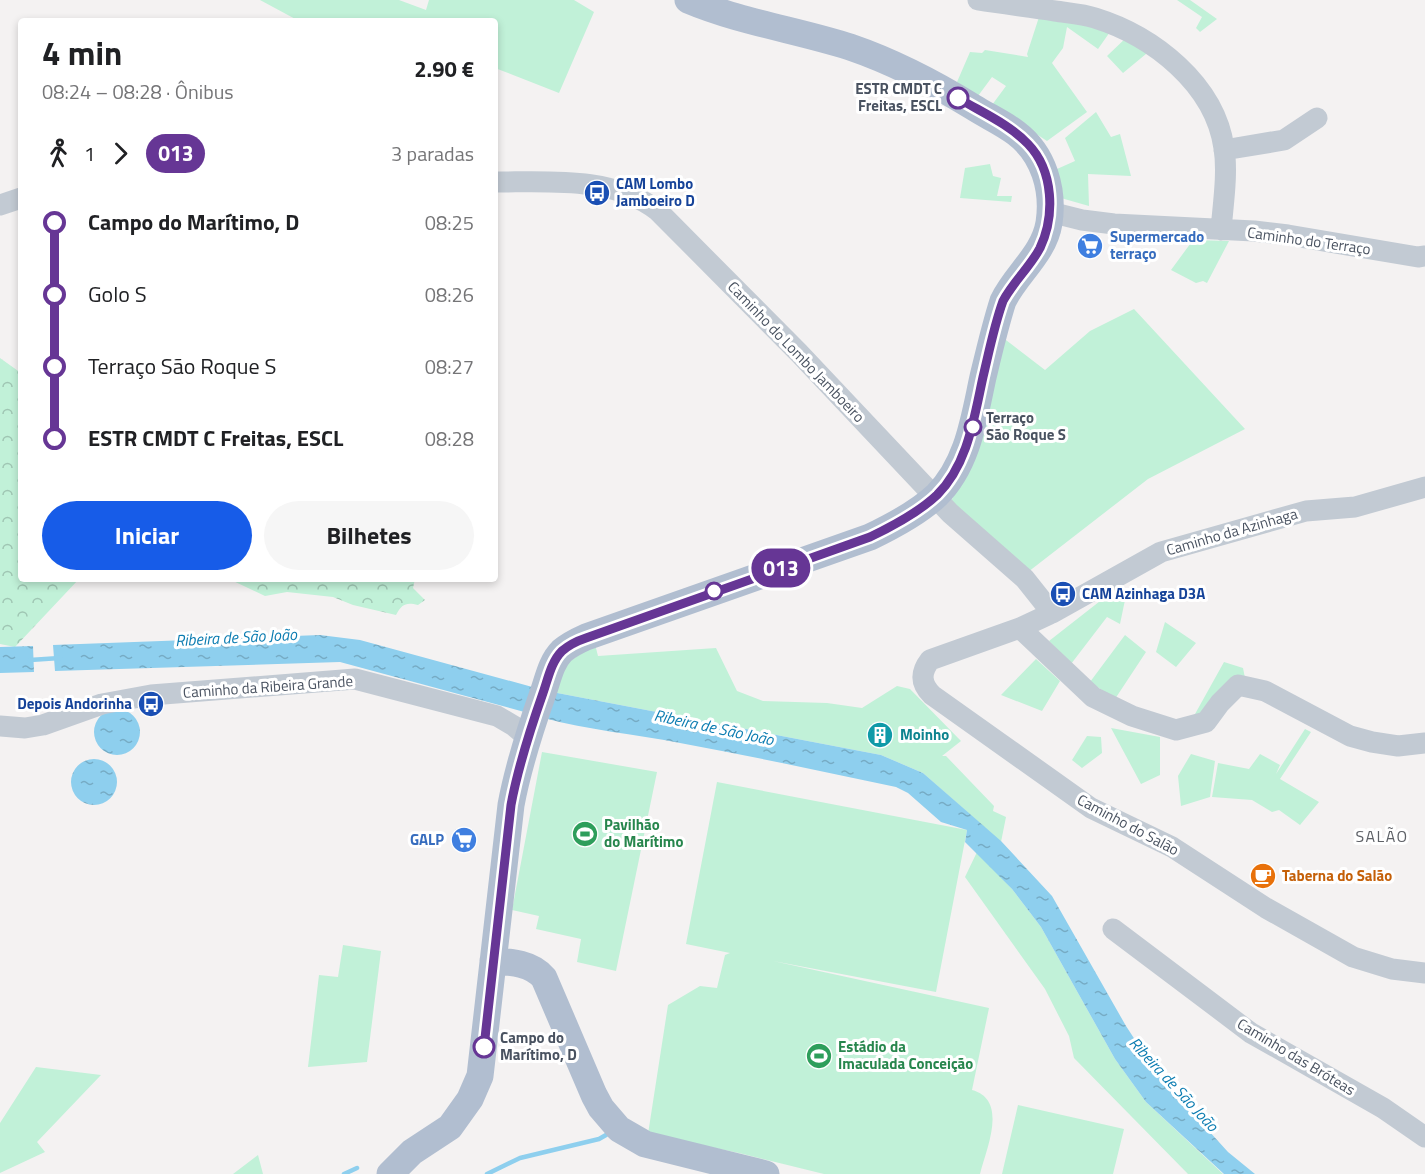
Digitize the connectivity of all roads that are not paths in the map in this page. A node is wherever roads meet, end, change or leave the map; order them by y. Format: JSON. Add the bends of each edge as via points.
{"nodes":[{"id":1,"x":688,"y":0,"type":"edge"},
{"id":2,"x":978,"y":0,"type":"edge"},
{"id":3,"x":1317,"y":118,"type":"dead end"},
{"id":4,"x":1224,"y":150,"type":"junction"},
{"id":5,"x":498,"y":182,"type":"edge"},
{"id":6,"x":18,"y":199,"type":"edge"},
{"id":7,"x":0,"y":206,"type":"edge"},
{"id":8,"x":1050,"y":212,"type":"junction"},
{"id":9,"x":1221,"y":230,"type":"junction"},
{"id":10,"x":1425,"y":256,"type":"edge"},
{"id":11,"x":1425,"y":487,"type":"edge"},
{"id":12,"x":936,"y":496,"type":"junction"},
{"id":13,"x":1052,"y":612,"type":"junction"},
{"id":14,"x":1020,"y":628,"type":"junction"},
{"id":15,"x":0,"y":726,"type":"edge"},
{"id":16,"x":532,"y":727,"type":"junction"},
{"id":17,"x":1425,"y":743,"type":"edge"},
{"id":18,"x":1113,"y":928,"type":"dead end"},
{"id":19,"x":493,"y":961,"type":"junction"},
{"id":20,"x":1425,"y":973,"type":"edge"},
{"id":21,"x":1425,"y":1137,"type":"edge"},
{"id":22,"x":390,"y":1174,"type":"edge"},
{"id":23,"x":766,"y":1174,"type":"edge"}],
"edges":[{"from":1,"to":8,"type":"main road","via":[[850,47],[906,69],[952,94],[1029,145],[1048,184]]},
{"from":2,"to":4,"type":"street","via":[[1093,16],[1137,36],[1172,61],[1198,87],[1214,113]]},
{"from":3,"to":4,"type":"street","via":[[1284,140]]},
{"from":4,"to":9,"type":"street"},
{"from":5,"to":12,"type":"street","name":"Caminho do Lombo Jamboeiro","via":[[589,184],[648,203],[799,352]]},
{"from":6,"to":7,"type":"street"},
{"from":8,"to":9,"type":"street","name":"Caminho do Terraço","via":[[1114,224]]},
{"from":8,"to":12,"type":"main road","via":[[1038,251],[1003,301],[968,443],[955,471]]},
{"from":9,"to":10,"type":"street","name":"Caminho do Terraço","via":[[1288,235]]},
{"from":11,"to":13,"type":"street","name":"Caminho da Azinhaga","via":[[1356,507],[1306,510],[1161,552]]},
{"from":12,"to":13,"type":"street","name":"Caminho do Lombo Jamboeiro","via":[[1025,579]]},
{"from":12,"to":16,"type":"main road","via":[[870,537],[573,643],[554,663]]},
{"from":13,"to":14,"type":"street","name":"Caminho da Azinhaga"},
{"from":14,"to":17,"type":"street","via":[[1093,697],[1132,716],[1176,730],[1206,722],[1238,685],[1265,691],[1350,736],[1398,746]]},
{"from":14,"to":20,"type":"street","name":"Caminho do Salão","via":[[930,660],[923,673],[925,688],[1091,808],[1173,847],[1266,908],[1353,957],[1392,969]]},
{"from":15,"to":16,"type":"street","name":"Caminho da Ribeira Grande","via":[[42,725],[102,704],[151,695],[355,679],[497,716],[514,726]]},
{"from":16,"to":19,"type":"main road","via":[[511,805]]},
{"from":18,"to":21,"type":"street","name":"Caminho das Bróteas","via":[[1251,1034],[1383,1108]]},
{"from":19,"to":22,"type":"main road","via":[[480,1076],[470,1100],[450,1127],[412,1152]]},
{"from":19,"to":23,"type":"main road","via":[[529,966],[544,978],[594,1095],[619,1129],[649,1146]]}]}
